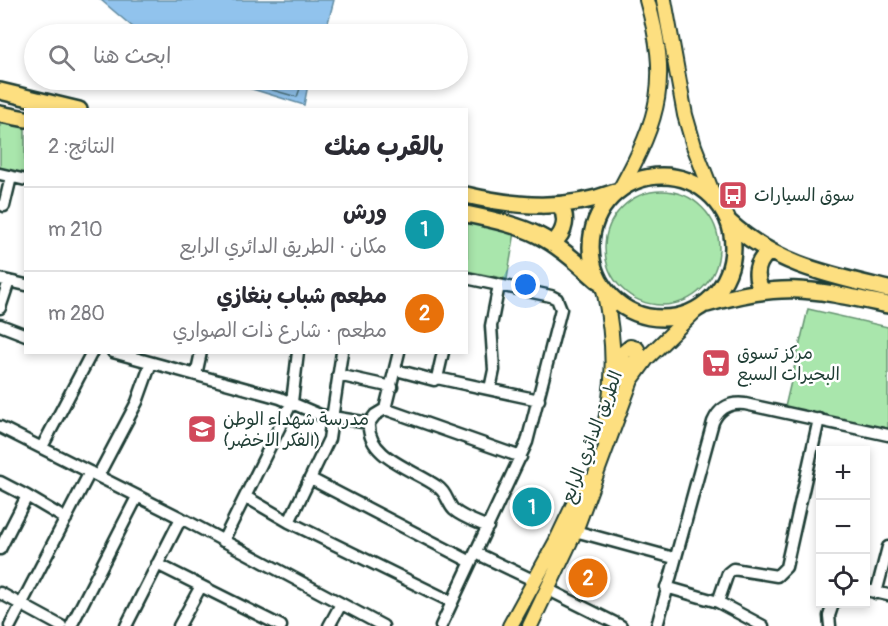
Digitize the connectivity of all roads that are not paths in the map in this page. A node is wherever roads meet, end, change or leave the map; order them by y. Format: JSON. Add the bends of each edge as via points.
{"nodes":[{"id":1,"x":647,"y":0,"type":"edge"},
{"id":2,"x":664,"y":0,"type":"edge"},
{"id":3,"x":0,"y":91,"type":"edge"},
{"id":4,"x":71,"y":108,"type":"edge"},
{"id":5,"x":0,"y":114,"type":"edge"},
{"id":6,"x":24,"y":119,"type":"edge"},
{"id":7,"x":5,"y":176,"type":"edge"},
{"id":8,"x":24,"y":180,"type":"edge"},
{"id":9,"x":619,"y":190,"type":"junction"},
{"id":10,"x":468,"y":195,"type":"edge"},
{"id":11,"x":715,"y":200,"type":"junction"},
{"id":12,"x":560,"y":205,"type":"junction"},
{"id":13,"x":4,"y":206,"type":"dead end"},
{"id":14,"x":468,"y":214,"type":"edge"},
{"id":15,"x":728,"y":221,"type":"junction"},
{"id":16,"x":554,"y":242,"type":"junction"},
{"id":17,"x":769,"y":252,"type":"junction"},
{"id":18,"x":468,"y":278,"type":"edge"},
{"id":19,"x":4,"y":280,"type":"edge"},
{"id":20,"x":24,"y":285,"type":"edge"},
{"id":21,"x":499,"y":285,"type":"junction"},
{"id":22,"x":602,"y":286,"type":"junction"},
{"id":23,"x":888,"y":289,"type":"edge"},
{"id":24,"x":761,"y":290,"type":"junction"},
{"id":25,"x":888,"y":305,"type":"edge"},
{"id":26,"x":700,"y":307,"type":"junction"},
{"id":27,"x":0,"y":308,"type":"edge"},
{"id":28,"x":0,"y":325,"type":"edge"},
{"id":29,"x":24,"y":334,"type":"edge"},
{"id":30,"x":91,"y":354,"type":"edge"},
{"id":31,"x":120,"y":354,"type":"edge"},
{"id":32,"x":201,"y":354,"type":"edge"},
{"id":33,"x":298,"y":354,"type":"edge"},
{"id":34,"x":342,"y":354,"type":"edge"},
{"id":35,"x":399,"y":354,"type":"edge"},
{"id":36,"x":443,"y":354,"type":"edge"},
{"id":37,"x":150,"y":363,"type":"junction"},
{"id":38,"x":396,"y":370,"type":"junction"},
{"id":39,"x":196,"y":375,"type":"junction"},
{"id":40,"x":338,"y":375,"type":"junction"},
{"id":41,"x":438,"y":378,"type":"junction"},
{"id":42,"x":628,"y":386,"type":"junction"},
{"id":43,"x":392,"y":387,"type":"junction"},
{"id":44,"x":490,"y":390,"type":"junction"},
{"id":45,"x":539,"y":400,"type":"junction"},
{"id":46,"x":292,"y":402,"type":"junction"},
{"id":47,"x":385,"y":410,"type":"junction"},
{"id":48,"x":608,"y":412,"type":"junction"},
{"id":49,"x":333,"y":418,"type":"junction"},
{"id":50,"x":819,"y":419,"type":"junction"},
{"id":51,"x":369,"y":423,"type":"junction"},
{"id":52,"x":0,"y":427,"type":"edge"},
{"id":53,"x":888,"y":435,"type":"edge"},
{"id":54,"x":42,"y":447,"type":"junction"},
{"id":55,"x":521,"y":457,"type":"junction"},
{"id":56,"x":94,"y":474,"type":"junction"},
{"id":57,"x":311,"y":479,"type":"junction"},
{"id":58,"x":0,"y":482,"type":"edge"},
{"id":59,"x":27,"y":496,"type":"junction"},
{"id":60,"x":137,"y":497,"type":"junction"},
{"id":61,"x":246,"y":497,"type":"junction"},
{"id":62,"x":181,"y":518,"type":"junction"},
{"id":63,"x":66,"y":519,"type":"junction"},
{"id":64,"x":289,"y":522,"type":"junction"},
{"id":65,"x":488,"y":527,"type":"junction"},
{"id":66,"x":575,"y":531,"type":"junction"},
{"id":67,"x":223,"y":542,"type":"junction"},
{"id":68,"x":1,"y":543,"type":"edge"},
{"id":69,"x":888,"y":547,"type":"edge"},
{"id":70,"x":473,"y":557,"type":"junction"},
{"id":71,"x":674,"y":558,"type":"junction"},
{"id":72,"x":157,"y":564,"type":"junction"},
{"id":73,"x":535,"y":581,"type":"junction"},
{"id":74,"x":201,"y":586,"type":"junction"},
{"id":75,"x":666,"y":587,"type":"junction"},
{"id":76,"x":549,"y":590,"type":"junction"},
{"id":77,"x":871,"y":591,"type":"edge"},
{"id":78,"x":0,"y":593,"type":"edge"},
{"id":79,"x":888,"y":595,"type":"edge"},
{"id":80,"x":452,"y":602,"type":"junction"},
{"id":81,"x":718,"y":602,"type":"junction"},
{"id":82,"x":341,"y":604,"type":"junction"},
{"id":83,"x":22,"y":605,"type":"junction"},
{"id":84,"x":831,"y":608,"type":"edge"},
{"id":85,"x":57,"y":625,"type":"edge"},
{"id":86,"x":277,"y":625,"type":"edge"},
{"id":87,"x":10,"y":626,"type":"edge"},
{"id":88,"x":71,"y":626,"type":"edge"},
{"id":89,"x":126,"y":626,"type":"edge"},
{"id":90,"x":179,"y":626,"type":"edge"},
{"id":91,"x":329,"y":626,"type":"edge"},
{"id":92,"x":383,"y":626,"type":"edge"},
{"id":93,"x":441,"y":626,"type":"edge"},
{"id":94,"x":510,"y":626,"type":"edge"},
{"id":95,"x":530,"y":626,"type":"edge"},
{"id":96,"x":621,"y":626,"type":"edge"},
{"id":97,"x":657,"y":626,"type":"edge"},
{"id":98,"x":763,"y":626,"type":"edge"},
{"id":99,"x":830,"y":626,"type":"edge"}],
"edges":[{"from":1,"to":9,"type":"main road","via":[[659,57],[658,98],[648,138]]},
{"from":2,"to":11,"type":"main road","via":[[685,115]]},
{"from":3,"to":4,"type":"highway"},
{"from":5,"to":6,"type":"highway"},
{"from":7,"to":8,"type":"street"},
{"from":7,"to":13,"type":"street"},
{"from":9,"to":11,"type":"highway","via":[[643,178],[674,177],[697,185]]},
{"from":9,"to":12,"type":"highway"},
{"from":9,"to":22,"type":"highway","via":[[601,210],[592,233],[591,258]]},
{"from":10,"to":12,"type":"highway","via":[[518,206]]},
{"from":11,"to":15,"type":"highway"},
{"from":12,"to":16,"type":"highway","via":[[565,222]]},
{"from":14,"to":16,"type":"highway","via":[[521,226]]},
{"from":15,"to":17,"type":"highway"},
{"from":15,"to":26,"type":"highway","via":[[733,246],[731,263],[722,286]]},
{"from":16,"to":22,"type":"highway"},
{"from":17,"to":23,"type":"highway","via":[[810,270]]},
{"from":17,"to":24,"type":"highway","via":[[757,269]]},
{"from":18,"to":21,"type":"street"},
{"from":19,"to":20,"type":"street"},
{"from":19,"to":27,"type":"street"},
{"from":21,"to":44,"type":"street","via":[[491,326],[494,370]]},
{"from":21,"to":45,"type":"street","via":[[551,296],[561,305]]},
{"from":22,"to":26,"type":"highway","via":[[623,307],[647,317],[673,318]]},
{"from":22,"to":48,"type":"main road","name":"الطريق الدائري الرابع","via":[[613,348]]},
{"from":24,"to":25,"type":"highway","via":[[811,289]]},
{"from":24,"to":26,"type":"highway"},
{"from":26,"to":42,"type":"main road","name":"الطريق الدائري الرابع","via":[[642,363]]},
{"from":28,"to":29,"type":"street"},
{"from":30,"to":54,"type":"street"},
{"from":31,"to":37,"type":"street"},
{"from":32,"to":39,"type":"street"},
{"from":33,"to":46,"type":"street"},
{"from":34,"to":40,"type":"street"},
{"from":35,"to":38,"type":"street"},
{"from":36,"to":41,"type":"street"},
{"from":37,"to":39,"type":"street"},
{"from":37,"to":56,"type":"street","via":[[137,402]]},
{"from":38,"to":41,"type":"street","via":[[429,380]]},
{"from":38,"to":43,"type":"street"},
{"from":39,"to":46,"type":"street"},
{"from":40,"to":43,"type":"street"},
{"from":40,"to":49,"type":"street"},
{"from":41,"to":44,"type":"street"},
{"from":42,"to":48,"type":"main road","via":[[638,357],[633,347],[623,352],[619,384]]},
{"from":42,"to":66,"type":"main road","name":"الطريق الدائري الرابع"},
{"from":43,"to":47,"type":"street"},
{"from":44,"to":45,"type":"street"},
{"from":45,"to":55,"type":"street"},
{"from":46,"to":49,"type":"street"},
{"from":46,"to":61,"type":"street"},
{"from":47,"to":51,"type":"street"},
{"from":47,"to":55,"type":"street"},
{"from":48,"to":73,"type":"main road","name":"الطريق الدائري الرابع","via":[[578,498]]},
{"from":49,"to":51,"type":"street"},
{"from":49,"to":57,"type":"street","via":[[329,440]]},
{"from":50,"to":53,"type":"street"},
{"from":50,"to":71,"type":"street","via":[[738,403],[720,410],[713,422]]},
{"from":50,"to":81,"type":"street","via":[[786,567],[777,576],[733,569]]},
{"from":51,"to":65,"type":"street","via":[[370,436],[381,452],[439,487],[454,510]]},
{"from":52,"to":54,"type":"street"},
{"from":54,"to":56,"type":"street"},
{"from":55,"to":65,"type":"street"},
{"from":56,"to":60,"type":"street"},
{"from":56,"to":63,"type":"street"},
{"from":57,"to":64,"type":"street"},
{"from":57,"to":70,"type":"street"},
{"from":58,"to":59,"type":"street"},
{"from":59,"to":63,"type":"street"},
{"from":59,"to":68,"type":"street"},
{"from":60,"to":62,"type":"street"},
{"from":60,"to":88,"type":"street"},
{"from":61,"to":64,"type":"street"},
{"from":61,"to":67,"type":"street"},
{"from":62,"to":67,"type":"street"},
{"from":62,"to":72,"type":"street"},
{"from":63,"to":83,"type":"street"},
{"from":64,"to":80,"type":"street"},
{"from":65,"to":70,"type":"street"},
{"from":66,"to":71,"type":"street"},
{"from":66,"to":76,"type":"main road","name":"الطريق الدائري الرابع"},
{"from":67,"to":82,"type":"street"},
{"from":69,"to":77,"type":"street"},
{"from":70,"to":73,"type":"street"},
{"from":70,"to":80,"type":"street"},
{"from":71,"to":75,"type":"street"},
{"from":72,"to":74,"type":"street"},
{"from":72,"to":89,"type":"street"},
{"from":73,"to":94,"type":"main road","name":"الطريق الدائري الرابع"},
{"from":74,"to":86,"type":"street"},
{"from":74,"to":90,"type":"street"},
{"from":75,"to":81,"type":"street"},
{"from":75,"to":97,"type":"street"},
{"from":76,"to":95,"type":"main road","name":"الطريق الدائري الرابع"},
{"from":76,"to":96,"type":"street"},
{"from":77,"to":79,"type":"street"},
{"from":78,"to":83,"type":"street"},
{"from":80,"to":93,"type":"street"},
{"from":81,"to":98,"type":"street"},
{"from":82,"to":91,"type":"street"},
{"from":82,"to":92,"type":"street"},
{"from":83,"to":85,"type":"street"},
{"from":83,"to":87,"type":"street"},
{"from":84,"to":99,"type":"street"}]}
